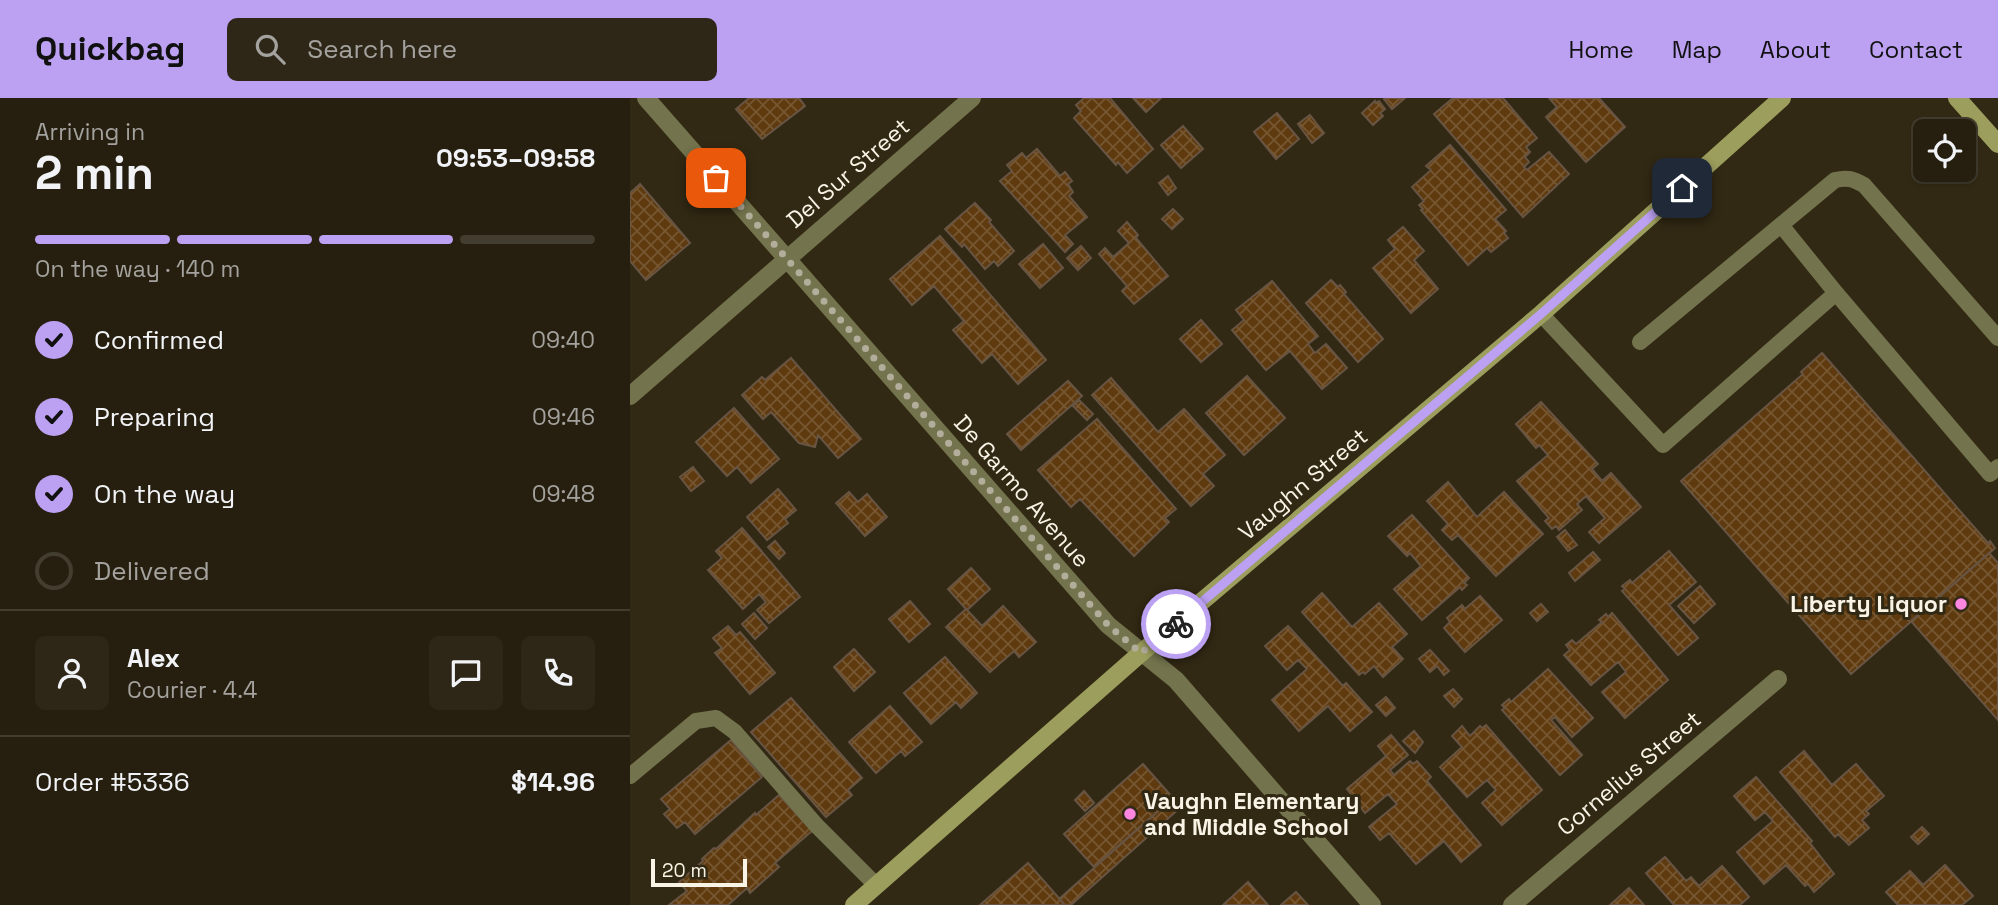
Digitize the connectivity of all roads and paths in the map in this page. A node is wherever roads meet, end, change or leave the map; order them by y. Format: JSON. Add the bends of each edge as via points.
{"nodes":[{"id":1,"x":646,"y":98,"type":"edge"},
{"id":2,"x":972,"y":98,"type":"edge"},
{"id":3,"x":1782,"y":98,"type":"edge"},
{"id":4,"x":1957,"y":98,"type":"edge"},
{"id":5,"x":1998,"y":144,"type":"edge"},
{"id":6,"x":1781,"y":225,"type":"junction"},
{"id":7,"x":787,"y":259,"type":"junction"},
{"id":8,"x":1836,"y":293,"type":"junction"},
{"id":9,"x":1541,"y":314,"type":"junction"},
{"id":10,"x":1998,"y":338,"type":"edge"},
{"id":11,"x":1640,"y":342,"type":"dead end"},
{"id":12,"x":630,"y":396,"type":"edge"},
{"id":13,"x":1998,"y":467,"type":"edge"},
{"id":14,"x":1141,"y":653,"type":"junction"},
{"id":15,"x":1778,"y":679,"type":"dead end"},
{"id":16,"x":630,"y":776,"type":"edge"},
{"id":17,"x":877,"y":885,"type":"junction"},
{"id":18,"x":854,"y":905,"type":"edge"},
{"id":19,"x":1372,"y":905,"type":"edge"},
{"id":20,"x":1512,"y":905,"type":"edge"}],
"edges":[{"from":1,"to":7,"type":"street","name":"De Garmo Avenue"},
{"from":2,"to":7,"type":"street","name":"Del Sur Street"},
{"from":3,"to":9,"type":"street","name":"Vaughn Street"},
{"from":4,"to":5,"type":"street"},
{"from":6,"to":8,"type":"lane"},
{"from":6,"to":10,"type":"lane","via":[[1835,180],[1853,178]]},
{"from":6,"to":11,"type":"lane"},
{"from":7,"to":12,"type":"street","name":"Del Sur Street"},
{"from":7,"to":14,"type":"street","name":"De Garmo Avenue","via":[[1108,625]]},
{"from":8,"to":9,"type":"lane","via":[[1663,445]]},
{"from":8,"to":13,"type":"lane","via":[[1990,474]]},
{"from":9,"to":14,"type":"street","name":"Vaughn Street"},
{"from":14,"to":17,"type":"street","name":"Vaughn Street"},
{"from":14,"to":19,"type":"street","name":"De Garmo Avenue","via":[[1177,680]]},
{"from":15,"to":20,"type":"street","name":"Cornelius Street"},
{"from":16,"to":17,"type":"lane","via":[[696,721],[716,718]]},
{"from":17,"to":18,"type":"street","name":"Vaughn Street"}]}
